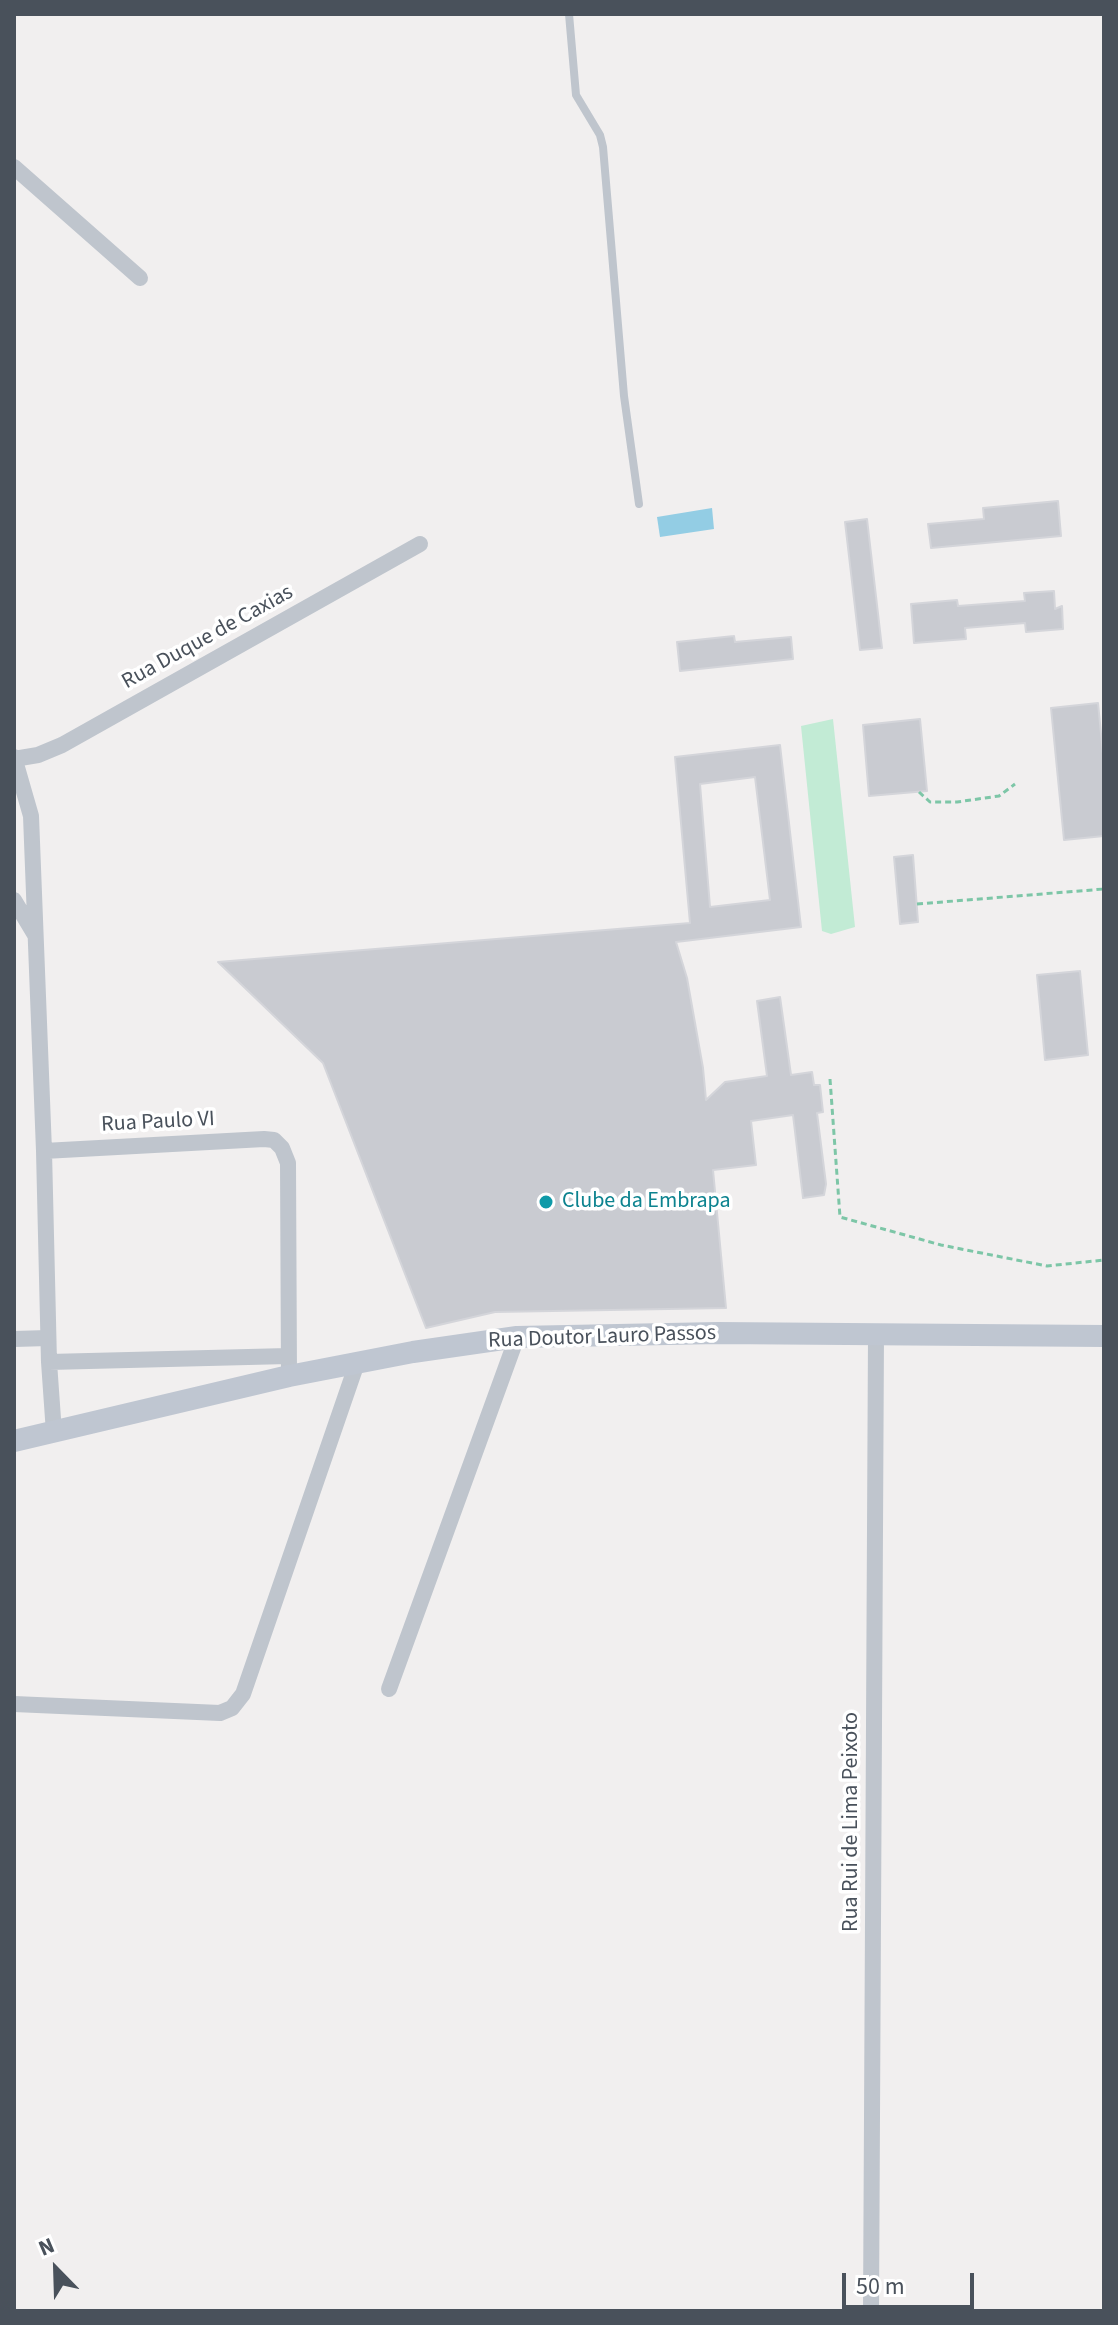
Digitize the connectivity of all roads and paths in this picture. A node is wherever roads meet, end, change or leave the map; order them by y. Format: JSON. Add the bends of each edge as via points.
{"nodes":[{"id":1,"x":569,"y":14,"type":"edge"},
{"id":2,"x":14,"y":167,"type":"edge"},
{"id":3,"x":140,"y":278,"type":"dead end"},
{"id":4,"x":639,"y":504,"type":"dead end"},
{"id":5,"x":420,"y":544,"type":"dead end"},
{"id":6,"x":14,"y":758,"type":"edge"},
{"id":7,"x":1015,"y":784,"type":"dead end"},
{"id":8,"x":919,"y":792,"type":"dead end"},
{"id":9,"x":1104,"y":889,"type":"edge"},
{"id":10,"x":14,"y":900,"type":"edge"},
{"id":11,"x":917,"y":904,"type":"dead end"},
{"id":12,"x":36,"y":936,"type":"junction"},
{"id":13,"x":830,"y":1079,"type":"dead end"},
{"id":14,"x":44,"y":1151,"type":"junction"},
{"id":15,"x":1104,"y":1260,"type":"edge"},
{"id":16,"x":876,"y":1334,"type":"junction"},
{"id":17,"x":1104,"y":1336,"type":"edge"},
{"id":18,"x":517,"y":1337,"type":"junction"},
{"id":19,"x":48,"y":1338,"type":"junction"},
{"id":20,"x":14,"y":1339,"type":"edge"},
{"id":21,"x":49,"y":1362,"type":"junction"},
{"id":22,"x":357,"y":1363,"type":"junction"},
{"id":23,"x":288,"y":1366,"type":"junction"},
{"id":24,"x":54,"y":1433,"type":"junction"},
{"id":25,"x":14,"y":1441,"type":"edge"},
{"id":26,"x":389,"y":1689,"type":"dead end"},
{"id":27,"x":14,"y":1704,"type":"edge"},
{"id":28,"x":871,"y":2311,"type":"edge"}],
"edges":[{"from":1,"to":4,"type":"lane","via":[[576,95],[603,147],[624,396]]},
{"from":2,"to":3,"type":"street"},
{"from":5,"to":6,"type":"street","name":"Rua Duque de Caxias","via":[[62,745]]},
{"from":6,"to":12,"type":"street","via":[[31,816]]},
{"from":7,"to":8,"type":"path","via":[[999,796],[957,802],[930,802]]},
{"from":9,"to":11,"type":"path"},
{"from":10,"to":12,"type":"street"},
{"from":12,"to":14,"type":"street"},
{"from":13,"to":15,"type":"path","via":[[840,1217],[1047,1266]]},
{"from":14,"to":19,"type":"street"},
{"from":14,"to":23,"type":"street","name":"Rua Paulo VI","via":[[274,1140],[288,1163]]},
{"from":16,"to":17,"type":"main road","name":"Rua Doutor Lauro Passos"},
{"from":16,"to":18,"type":"main road","name":"Rua Doutor Lauro Passos"},
{"from":16,"to":28,"type":"street","name":"Rua Rui de Lima Peixoto"},
{"from":18,"to":22,"type":"main road","name":"Rua Doutor Lauro Passos"},
{"from":18,"to":26,"type":"street"},
{"from":19,"to":20,"type":"street"},
{"from":19,"to":21,"type":"street"},
{"from":21,"to":23,"type":"street"},
{"from":21,"to":24,"type":"street"},
{"from":22,"to":23,"type":"main road","name":"Rua Doutor Lauro Passos"},
{"from":22,"to":27,"type":"street","via":[[243,1694],[232,1708],[220,1713]]},
{"from":23,"to":24,"type":"main road","name":"Rua Doutor Lauro Passos"},
{"from":24,"to":25,"type":"main road","name":"Rua Doutor Lauro Passos"}]}
